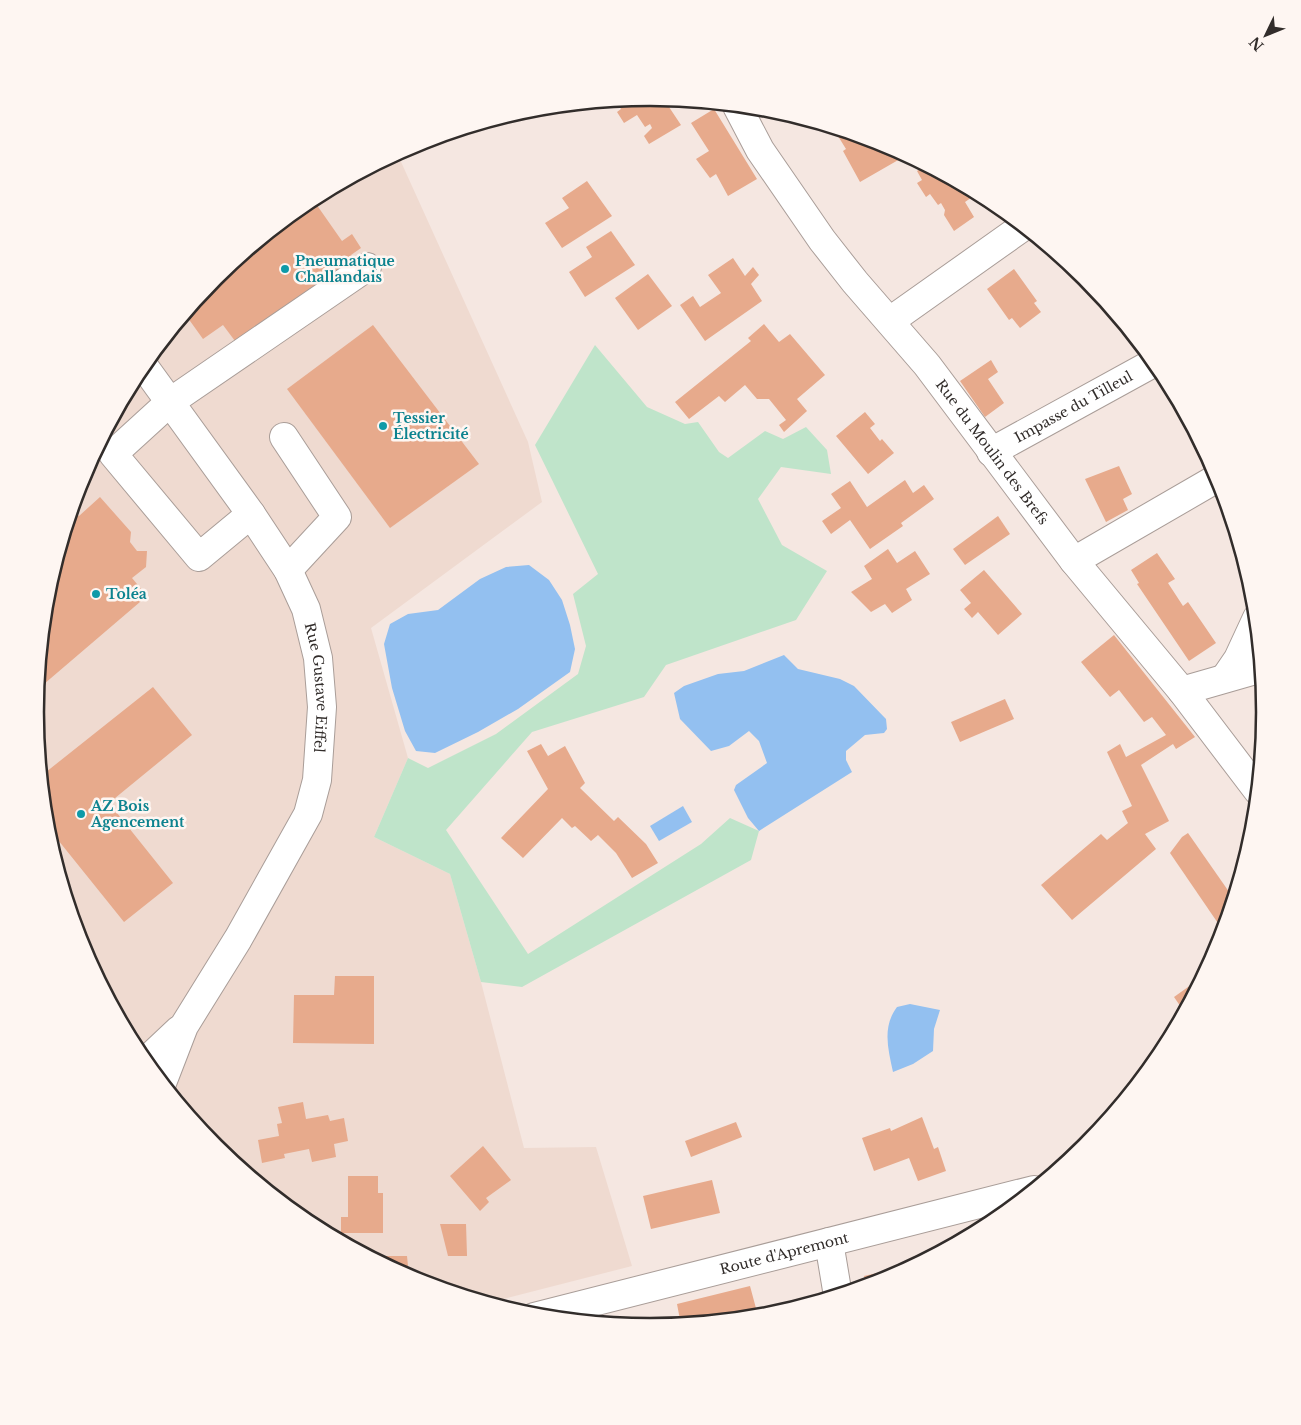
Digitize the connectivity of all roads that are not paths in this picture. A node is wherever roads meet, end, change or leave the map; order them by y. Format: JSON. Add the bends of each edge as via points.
{"nodes":[{"id":1,"x":740,"y":113,"type":"edge"},
{"id":2,"x":1018,"y":230,"type":"edge"},
{"id":3,"x":367,"y":267,"type":"dead end"},
{"id":4,"x":890,"y":321,"type":"junction"},
{"id":5,"x":1148,"y":366,"type":"edge"},
{"id":6,"x":148,"y":372,"type":"edge"},
{"id":7,"x":170,"y":402,"type":"junction"},
{"id":8,"x":284,"y":437,"type":"dead end"},
{"id":9,"x":991,"y":452,"type":"junction"},
{"id":10,"x":1212,"y":481,"type":"edge"},
{"id":11,"x":251,"y":514,"type":"junction"},
{"id":12,"x":1074,"y":561,"type":"junction"},
{"id":13,"x":288,"y":570,"type":"junction"},
{"id":14,"x":1252,"y":630,"type":"edge"},
{"id":15,"x":1256,"y":670,"type":"edge"},
{"id":16,"x":1225,"y":678,"type":"junction"},
{"id":17,"x":1182,"y":691,"type":"junction"},
{"id":18,"x":1253,"y":784,"type":"edge"},
{"id":19,"x":184,"y":1026,"type":"junction"},
{"id":20,"x":151,"y":1057,"type":"edge"},
{"id":21,"x":165,"y":1076,"type":"edge"},
{"id":22,"x":1021,"y":1193,"type":"edge"},
{"id":23,"x":830,"y":1242,"type":"junction"},
{"id":24,"x":837,"y":1290,"type":"edge"},
{"id":25,"x":553,"y":1311,"type":"edge"}],
"edges":[{"from":1,"to":4,"type":"street","name":"Rue du Moulin des Brefs","via":[[791,198],[854,282]]},
{"from":2,"to":4,"type":"street"},
{"from":3,"to":7,"type":"street"},
{"from":4,"to":9,"type":"street","name":"Rue du Moulin des Brefs"},
{"from":5,"to":9,"type":"street","name":"Impasse du Tilleul"},
{"from":6,"to":7,"type":"street","name":"Rue Gustave Eiffel"},
{"from":7,"to":11,"type":"street","name":"Rue Gustave Eiffel"},
{"from":7,"to":11,"type":"street","via":[[112,454],[199,557]]},
{"from":8,"to":13,"type":"street","via":[[337,517]]},
{"from":9,"to":12,"type":"street","name":"Rue du Moulin des Brefs"},
{"from":10,"to":12,"type":"street"},
{"from":11,"to":13,"type":"street","name":"Rue Gustave Eiffel"},
{"from":12,"to":17,"type":"street","name":"Rue du Moulin des Brefs"},
{"from":13,"to":19,"type":"street","name":"Rue Gustave Eiffel","via":[[306,609],[318,658],[322,707],[317,780],[308,814],[294,842]]},
{"from":14,"to":16,"type":"street"},
{"from":15,"to":16,"type":"street"},
{"from":16,"to":17,"type":"street"},
{"from":17,"to":18,"type":"street","name":"Rue du Moulin des Brefs"},
{"from":19,"to":20,"type":"street","name":"Rue Gustave Eiffel"},
{"from":19,"to":21,"type":"street","name":"Rue Gustave Eiffel"},
{"from":22,"to":23,"type":"street","name":"Route d'Apremont"},
{"from":23,"to":24,"type":"street"},
{"from":23,"to":25,"type":"street","name":"Route d'Apremont"}]}
